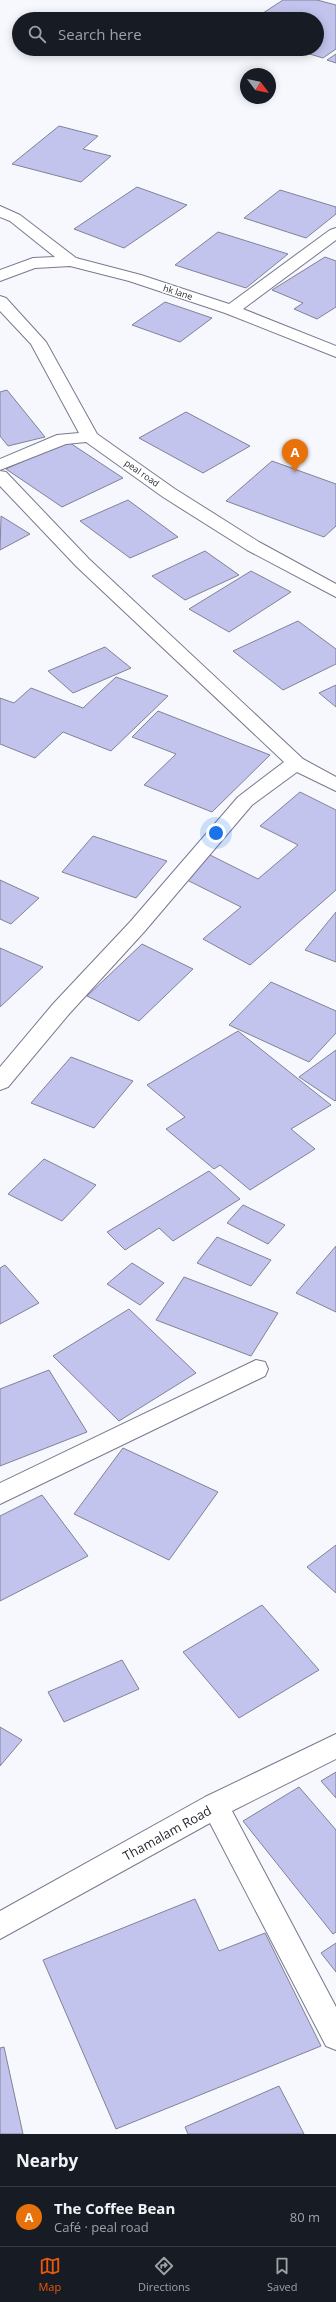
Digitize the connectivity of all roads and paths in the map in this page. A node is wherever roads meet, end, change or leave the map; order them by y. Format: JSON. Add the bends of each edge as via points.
{"nodes":[{"id":1,"x":0,"y":211,"type":"edge"},
{"id":2,"x":336,"y":232,"type":"edge"},
{"id":3,"x":70,"y":261,"type":"junction"},
{"id":4,"x":0,"y":276,"type":"edge"},
{"id":5,"x":0,"y":301,"type":"edge"},
{"id":6,"x":231,"y":310,"type":"junction"},
{"id":7,"x":336,"y":352,"type":"edge"},
{"id":8,"x":90,"y":437,"type":"junction"},
{"id":9,"x":0,"y":465,"type":"edge"},
{"id":10,"x":0,"y":476,"type":"edge"},
{"id":11,"x":336,"y":591,"type":"edge"},
{"id":12,"x":296,"y":763,"type":"junction"},
{"id":13,"x":336,"y":785,"type":"edge"},
{"id":14,"x":0,"y":1082,"type":"edge"},
{"id":15,"x":256,"y":1369,"type":"dead end"},
{"id":16,"x":0,"y":1494,"type":"edge"},
{"id":17,"x":336,"y":1746,"type":"edge"},
{"id":18,"x":215,"y":1806,"type":"junction"},
{"id":19,"x":0,"y":1926,"type":"edge"},
{"id":20,"x":336,"y":2036,"type":"edge"}],
"edges":[{"from":1,"to":3,"type":"street","via":[[15,218]]},
{"from":2,"to":6,"type":"street"},
{"from":3,"to":4,"type":"street","name":"hk lane","via":[[33,263]]},
{"from":3,"to":6,"type":"street","name":"hk lane","via":[[135,278]]},
{"from":5,"to":8,"type":"street","name":"peal road","via":[[38,342]]},
{"from":6,"to":7,"type":"street","name":"hk lane"},
{"from":8,"to":9,"type":"street","via":[[63,440]]},
{"from":8,"to":11,"type":"street","name":"peal road","via":[[169,493],[253,546]]},
{"from":10,"to":12,"type":"street","via":[[83,564]]},
{"from":12,"to":13,"type":"street"},
{"from":12,"to":14,"type":"street","via":[[245,801]]},
{"from":15,"to":16,"type":"street"},
{"from":17,"to":18,"type":"street","name":"Thamalam Road"},
{"from":18,"to":19,"type":"street","name":"Thamalam Road"},
{"from":18,"to":20,"type":"street"}]}
